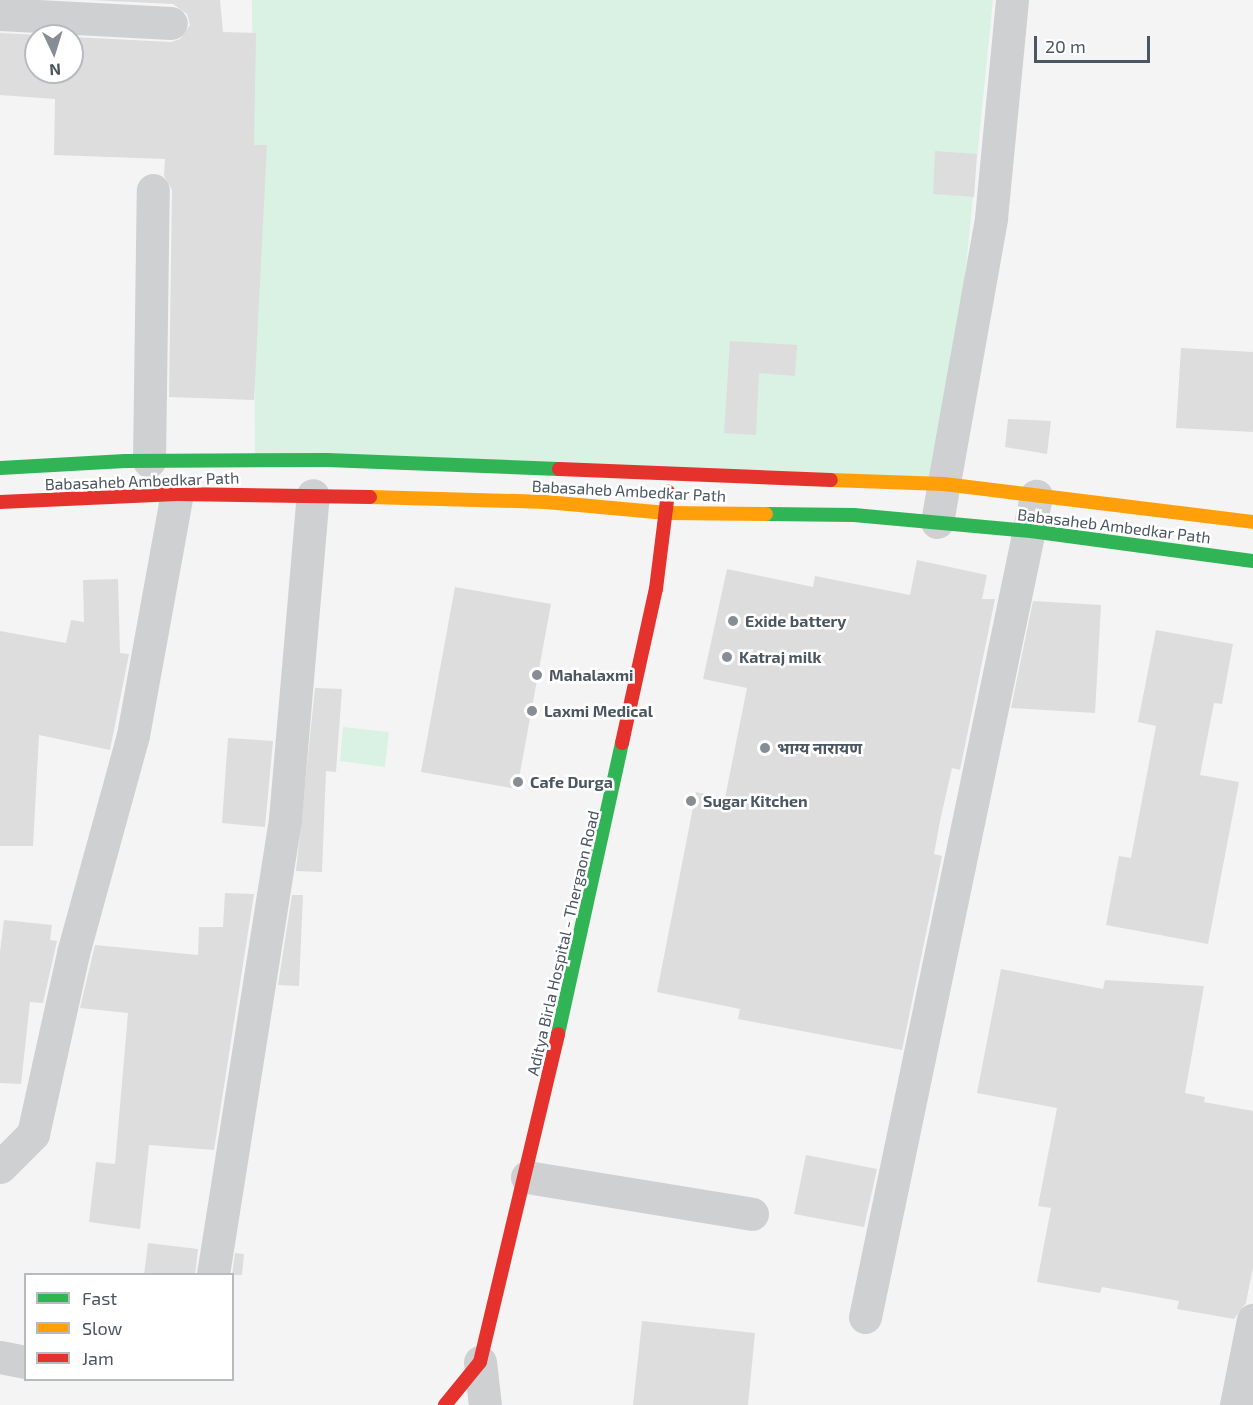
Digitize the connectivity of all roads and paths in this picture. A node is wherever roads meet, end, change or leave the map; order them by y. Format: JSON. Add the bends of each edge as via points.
{"nodes":[{"id":1,"x":1012,"y":0,"type":"edge"},
{"id":2,"x":0,"y":14,"type":"edge"},
{"id":3,"x":171,"y":22,"type":"dead end"},
{"id":4,"x":153,"y":190,"type":"dead end"},
{"id":5,"x":149,"y":461,"type":"junction"},
{"id":6,"x":0,"y":468,"type":"edge"},
{"id":7,"x":669,"y":473,"type":"junction"},
{"id":8,"x":944,"y":483,"type":"junction"},
{"id":9,"x":177,"y":494,"type":"junction"},
{"id":10,"x":313,"y":495,"type":"junction"},
{"id":11,"x":1036,"y":496,"type":"junction"},
{"id":12,"x":0,"y":502,"type":"edge"},
{"id":13,"x":666,"y":513,"type":"junction"},
{"id":14,"x":937,"y":522,"type":"junction"},
{"id":15,"x":1253,"y":522,"type":"edge"},
{"id":16,"x":1031,"y":531,"type":"junction"},
{"id":17,"x":1253,"y":561,"type":"edge"},
{"id":18,"x":0,"y":1167,"type":"edge"},
{"id":19,"x":527,"y":1178,"type":"junction"},
{"id":20,"x":752,"y":1214,"type":"dead end"},
{"id":21,"x":213,"y":1273,"type":"edge"},
{"id":22,"x":865,"y":1317,"type":"dead end"},
{"id":23,"x":1253,"y":1320,"type":"edge"},
{"id":24,"x":0,"y":1357,"type":"edge"},
{"id":25,"x":24,"y":1362,"type":"edge"},
{"id":26,"x":480,"y":1362,"type":"junction"},
{"id":27,"x":445,"y":1405,"type":"edge"},
{"id":28,"x":484,"y":1405,"type":"edge"},
{"id":29,"x":1236,"y":1405,"type":"edge"}],
"edges":[{"from":1,"to":8,"type":"street","via":[[990,218]]},
{"from":2,"to":3,"type":"street"},
{"from":4,"to":5,"type":"street"},
{"from":5,"to":6,"type":"street","name":"Babasaheb Ambedkar Path"},
{"from":5,"to":7,"type":"street","name":"Babasaheb Ambedkar Path","via":[[327,460]]},
{"from":7,"to":8,"type":"street","name":"Babasaheb Ambedkar Path"},
{"from":7,"to":13,"type":"street","name":"Aditya Birla Hospital - Thergaon Road"},
{"from":8,"to":11,"type":"street","name":"Babasaheb Ambedkar Path"},
{"from":8,"to":14,"type":"street"},
{"from":9,"to":10,"type":"street","name":"Babasaheb Ambedkar Path"},
{"from":9,"to":12,"type":"street","name":"Babasaheb Ambedkar Path"},
{"from":9,"to":18,"type":"street","via":[[133,735],[73,953],[33,1134]]},
{"from":10,"to":13,"type":"street","name":"Babasaheb Ambedkar Path","via":[[546,502]]},
{"from":10,"to":21,"type":"street","via":[[285,819]]},
{"from":11,"to":15,"type":"street","name":"Babasaheb Ambedkar Path"},
{"from":11,"to":16,"type":"street"},
{"from":13,"to":14,"type":"street","name":"Babasaheb Ambedkar Path","via":[[854,515]]},
{"from":13,"to":19,"type":"street","name":"Aditya Birla Hospital - Thergaon Road","via":[[654,600]]},
{"from":14,"to":16,"type":"street","name":"Babasaheb Ambedkar Path"},
{"from":16,"to":17,"type":"street","name":"Babasaheb Ambedkar Path"},
{"from":16,"to":22,"type":"street"},
{"from":19,"to":20,"type":"street"},
{"from":19,"to":26,"type":"street","name":"Aditya Birla Hospital - Thergaon Road"},
{"from":23,"to":29,"type":"street"},
{"from":24,"to":25,"type":"street"},
{"from":26,"to":27,"type":"street","name":"Aditya Birla Hospital - Thergaon Road"},
{"from":26,"to":28,"type":"street"}]}
